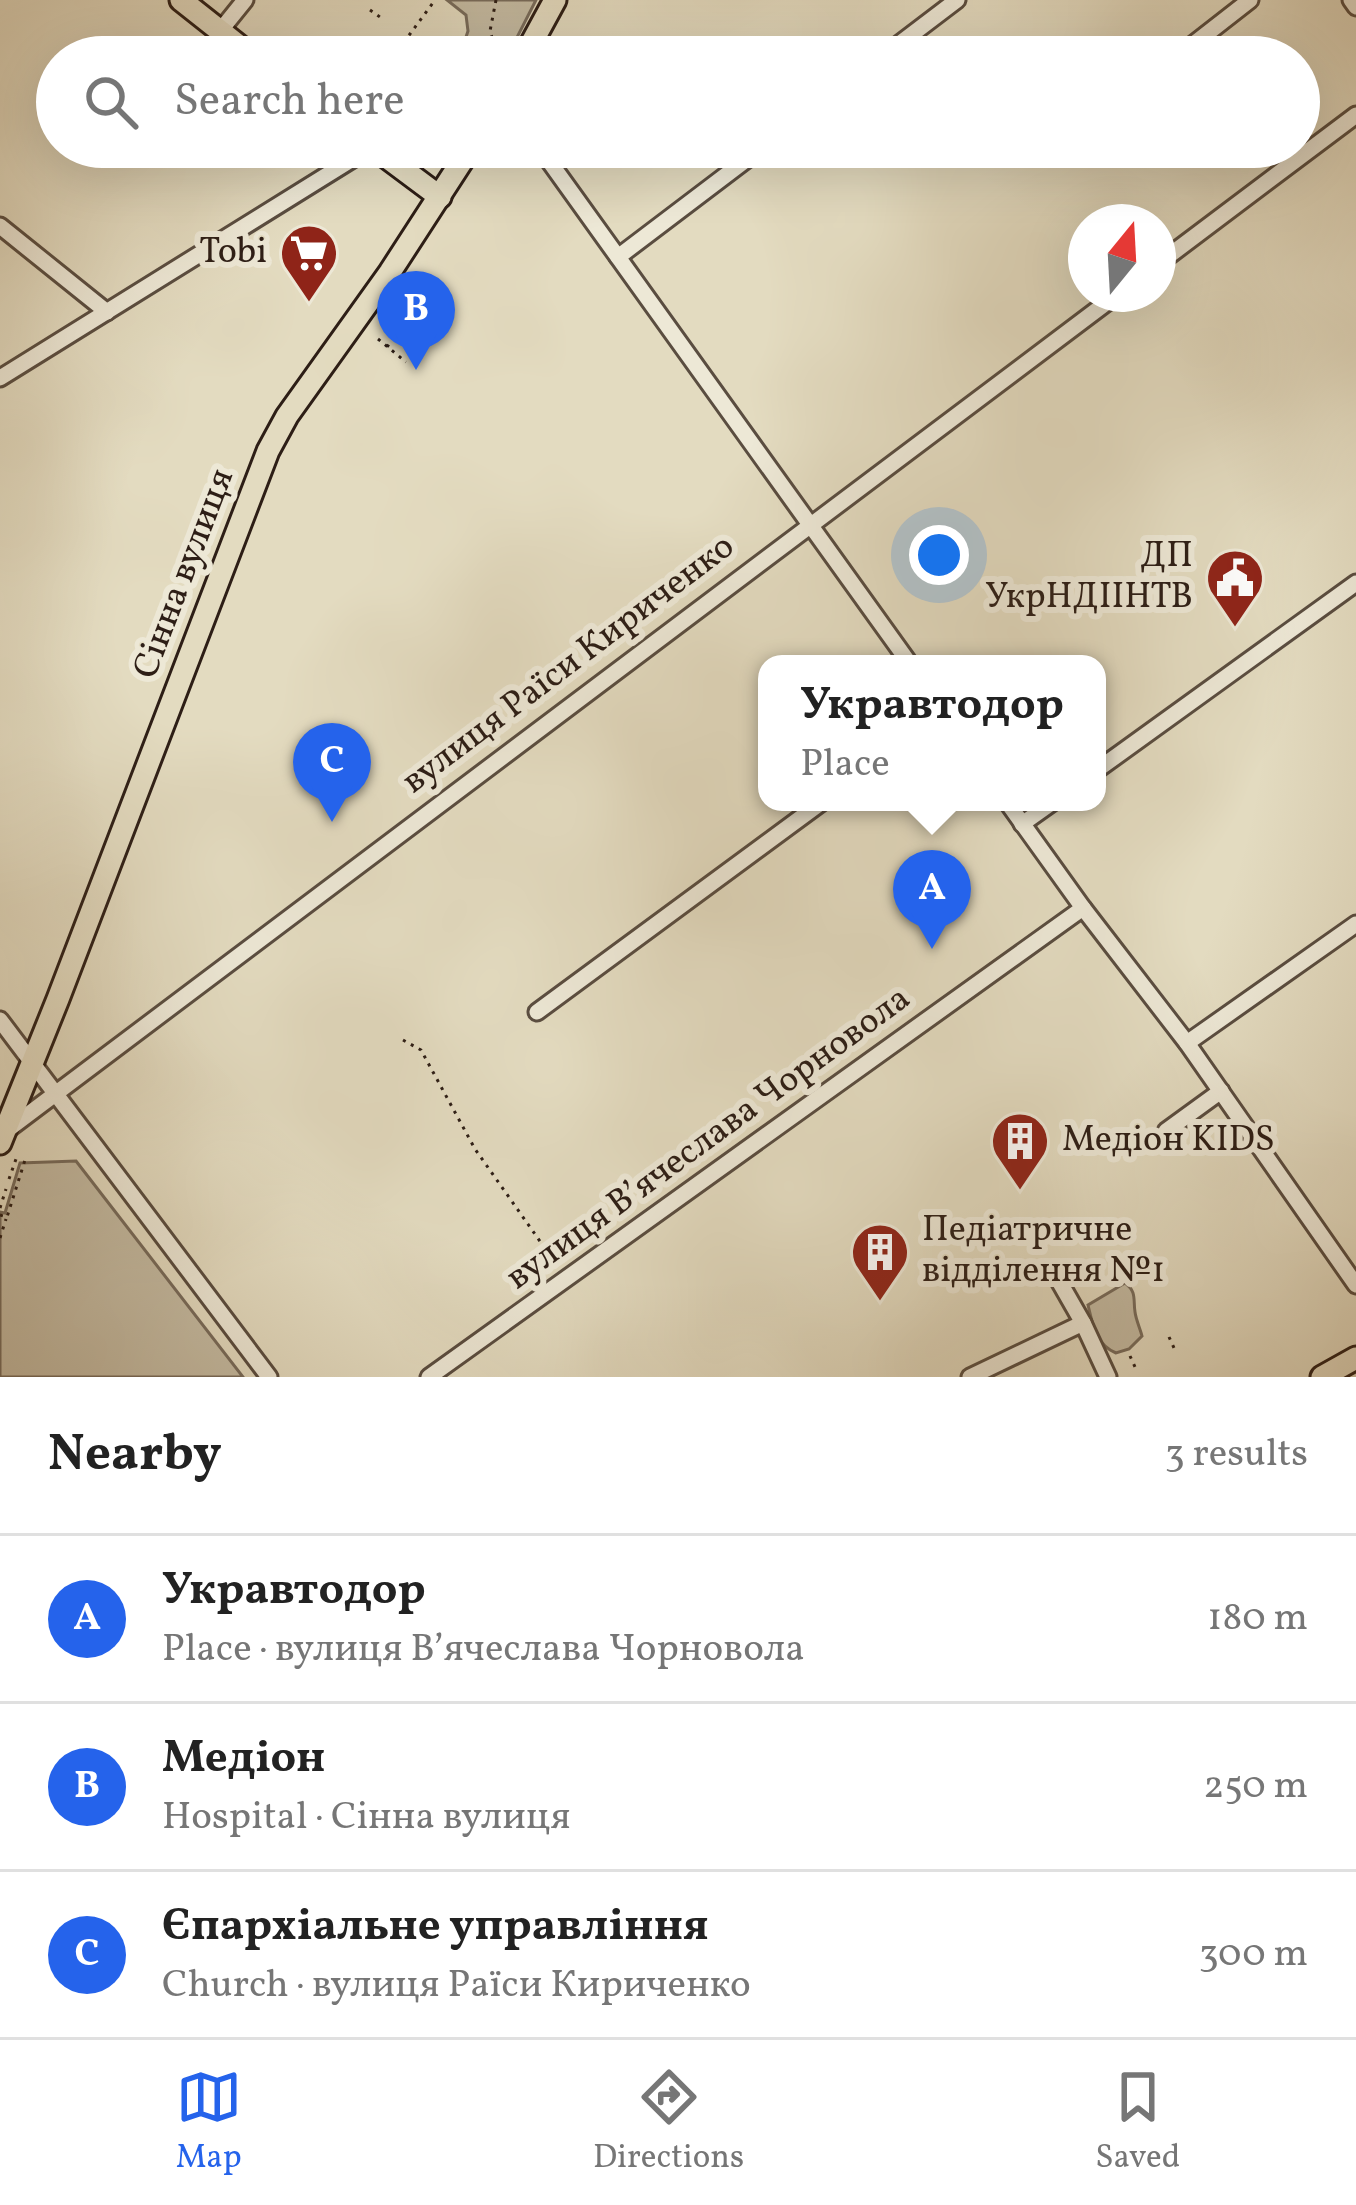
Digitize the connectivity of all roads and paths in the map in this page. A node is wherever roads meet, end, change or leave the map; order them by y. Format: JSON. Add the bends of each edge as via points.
{"nodes":[{"id":1,"x":181,"y":0,"type":"edge"},
{"id":2,"x":245,"y":0,"type":"edge"},
{"id":3,"x":435,"y":0,"type":"edge"},
{"id":4,"x":496,"y":0,"type":"edge"},
{"id":5,"x":555,"y":0,"type":"edge"},
{"id":6,"x":957,"y":0,"type":"edge"},
{"id":7,"x":1250,"y":0,"type":"edge"},
{"id":8,"x":1351,"y":0,"type":"edge"},
{"id":9,"x":1356,"y":8,"type":"edge"},
{"id":10,"x":370,"y":10,"type":"dead end"},
{"id":11,"x":380,"y":17,"type":"dead end"},
{"id":12,"x":220,"y":31,"type":"junction"},
{"id":13,"x":226,"y":36,"type":"edge"},
{"id":14,"x":408,"y":36,"type":"edge"},
{"id":15,"x":492,"y":36,"type":"edge"},
{"id":16,"x":535,"y":36,"type":"edge"},
{"id":17,"x":910,"y":36,"type":"edge"},
{"id":18,"x":1204,"y":36,"type":"edge"},
{"id":19,"x":1356,"y":115,"type":"edge"},
{"id":20,"x":1320,"y":142,"type":"edge"},
{"id":21,"x":338,"y":168,"type":"edge"},
{"id":22,"x":401,"y":168,"type":"edge"},
{"id":23,"x":458,"y":168,"type":"edge"},
{"id":24,"x":554,"y":168,"type":"edge"},
{"id":25,"x":735,"y":168,"type":"edge"},
{"id":26,"x":1286,"y":168,"type":"edge"},
{"id":27,"x":440,"y":197,"type":"junction"},
{"id":28,"x":0,"y":226,"type":"edge"},
{"id":29,"x":1176,"y":250,"type":"edge"},
{"id":30,"x":618,"y":257,"type":"junction"},
{"id":31,"x":421,"y":299,"type":"dead end"},
{"id":32,"x":107,"y":312,"type":"junction"},
{"id":33,"x":1094,"y":312,"type":"edge"},
{"id":34,"x":378,"y":340,"type":"dead end"},
{"id":35,"x":387,"y":347,"type":"junction"},
{"id":36,"x":406,"y":362,"type":"dead end"},
{"id":37,"x":0,"y":378,"type":"edge"},
{"id":38,"x":811,"y":525,"type":"junction"},
{"id":39,"x":1354,"y":590,"type":"edge"},
{"id":40,"x":904,"y":655,"type":"edge"},
{"id":41,"x":1106,"y":764,"type":"edge"},
{"id":42,"x":810,"y":811,"type":"edge"},
{"id":43,"x":1013,"y":811,"type":"edge"},
{"id":44,"x":1040,"y":811,"type":"edge"},
{"id":45,"x":1022,"y":824,"type":"junction"},
{"id":46,"x":1083,"y":908,"type":"junction"},
{"id":47,"x":1356,"y":924,"type":"edge"},
{"id":48,"x":537,"y":1012,"type":"dead end"},
{"id":49,"x":0,"y":1020,"type":"edge"},
{"id":50,"x":404,"y":1040,"type":"dead end"},
{"id":51,"x":1187,"y":1043,"type":"junction"},
{"id":52,"x":33,"y":1063,"type":"junction"},
{"id":53,"x":1221,"y":1091,"type":"junction"},
{"id":54,"x":56,"y":1093,"type":"junction"},
{"id":55,"x":1166,"y":1131,"type":"dead end"},
{"id":56,"x":6,"y":1145,"type":"edge"},
{"id":57,"x":25,"y":1160,"type":"dead end"},
{"id":58,"x":9,"y":1179,"type":"dead end"},
{"id":59,"x":6,"y":1189,"type":"dead end"},
{"id":60,"x":0,"y":1211,"type":"edge"},
{"id":61,"x":7,"y":1217,"type":"junction"},
{"id":62,"x":0,"y":1238,"type":"edge"},
{"id":63,"x":557,"y":1265,"type":"dead end"},
{"id":64,"x":1059,"y":1280,"type":"dead end"},
{"id":65,"x":1356,"y":1285,"type":"edge"},
{"id":66,"x":1083,"y":1323,"type":"junction"},
{"id":67,"x":1168,"y":1337,"type":"dead end"},
{"id":68,"x":1174,"y":1348,"type":"dead end"},
{"id":69,"x":1130,"y":1356,"type":"dead end"},
{"id":70,"x":1356,"y":1358,"type":"edge"},
{"id":71,"x":1136,"y":1367,"type":"dead end"},
{"id":72,"x":269,"y":1377,"type":"edge"},
{"id":73,"x":429,"y":1377,"type":"edge"},
{"id":74,"x":970,"y":1377,"type":"edge"},
{"id":75,"x":1108,"y":1377,"type":"edge"},
{"id":76,"x":1322,"y":1377,"type":"edge"}],
"edges":[{"from":1,"to":12,"type":"main road"},
{"from":2,"to":12,"type":"street"},
{"from":3,"to":14,"type":"path"},
{"from":4,"to":15,"type":"path"},
{"from":5,"to":16,"type":"main road"},
{"from":6,"to":17,"type":"street"},
{"from":7,"to":18,"type":"street"},
{"from":8,"to":9,"type":"street"},
{"from":10,"to":11,"type":"path"},
{"from":12,"to":13,"type":"main road"},
{"from":19,"to":20,"type":"street"},
{"from":21,"to":32,"type":"street"},
{"from":22,"to":27,"type":"main road"},
{"from":23,"to":27,"type":"main road","name":"Сінна вулиця"},
{"from":24,"to":30,"type":"street"},
{"from":25,"to":30,"type":"street"},
{"from":26,"to":29,"type":"street"},
{"from":27,"to":52,"type":"main road","name":"Сінна вулиця","via":[[268,451]]},
{"from":28,"to":32,"type":"street"},
{"from":30,"to":38,"type":"street"},
{"from":31,"to":35,"type":"path"},
{"from":32,"to":37,"type":"street"},
{"from":33,"to":38,"type":"street","name":"вулиця Раїси Кириченко"},
{"from":34,"to":35,"type":"path"},
{"from":35,"to":36,"type":"path"},
{"from":38,"to":40,"type":"street"},
{"from":38,"to":54,"type":"street","name":"вулиця Раїси Кириченко"},
{"from":39,"to":41,"type":"street"},
{"from":42,"to":48,"type":"street"},
{"from":43,"to":45,"type":"street"},
{"from":44,"to":45,"type":"street"},
{"from":45,"to":46,"type":"street"},
{"from":46,"to":51,"type":"street"},
{"from":46,"to":73,"type":"street","name":"вулиця Вʼячеслава Чорновола"},
{"from":47,"to":51,"type":"street"},
{"from":49,"to":52,"type":"street"},
{"from":50,"to":63,"type":"path","via":[[421,1050],[475,1149]]},
{"from":51,"to":53,"type":"street"},
{"from":52,"to":54,"type":"street"},
{"from":52,"to":56,"type":"main road"},
{"from":53,"to":55,"type":"street"},
{"from":53,"to":65,"type":"street"},
{"from":54,"to":56,"type":"street","name":"вулиця Раїси Кириченко"},
{"from":54,"to":72,"type":"street"},
{"from":56,"to":58,"type":"path"},
{"from":57,"to":61,"type":"path"},
{"from":59,"to":60,"type":"path"},
{"from":60,"to":61,"type":"path"},
{"from":61,"to":62,"type":"path"},
{"from":64,"to":66,"type":"street"},
{"from":66,"to":74,"type":"street"},
{"from":66,"to":75,"type":"street"},
{"from":67,"to":68,"type":"path"},
{"from":69,"to":71,"type":"path"},
{"from":70,"to":76,"type":"main road"}]}
